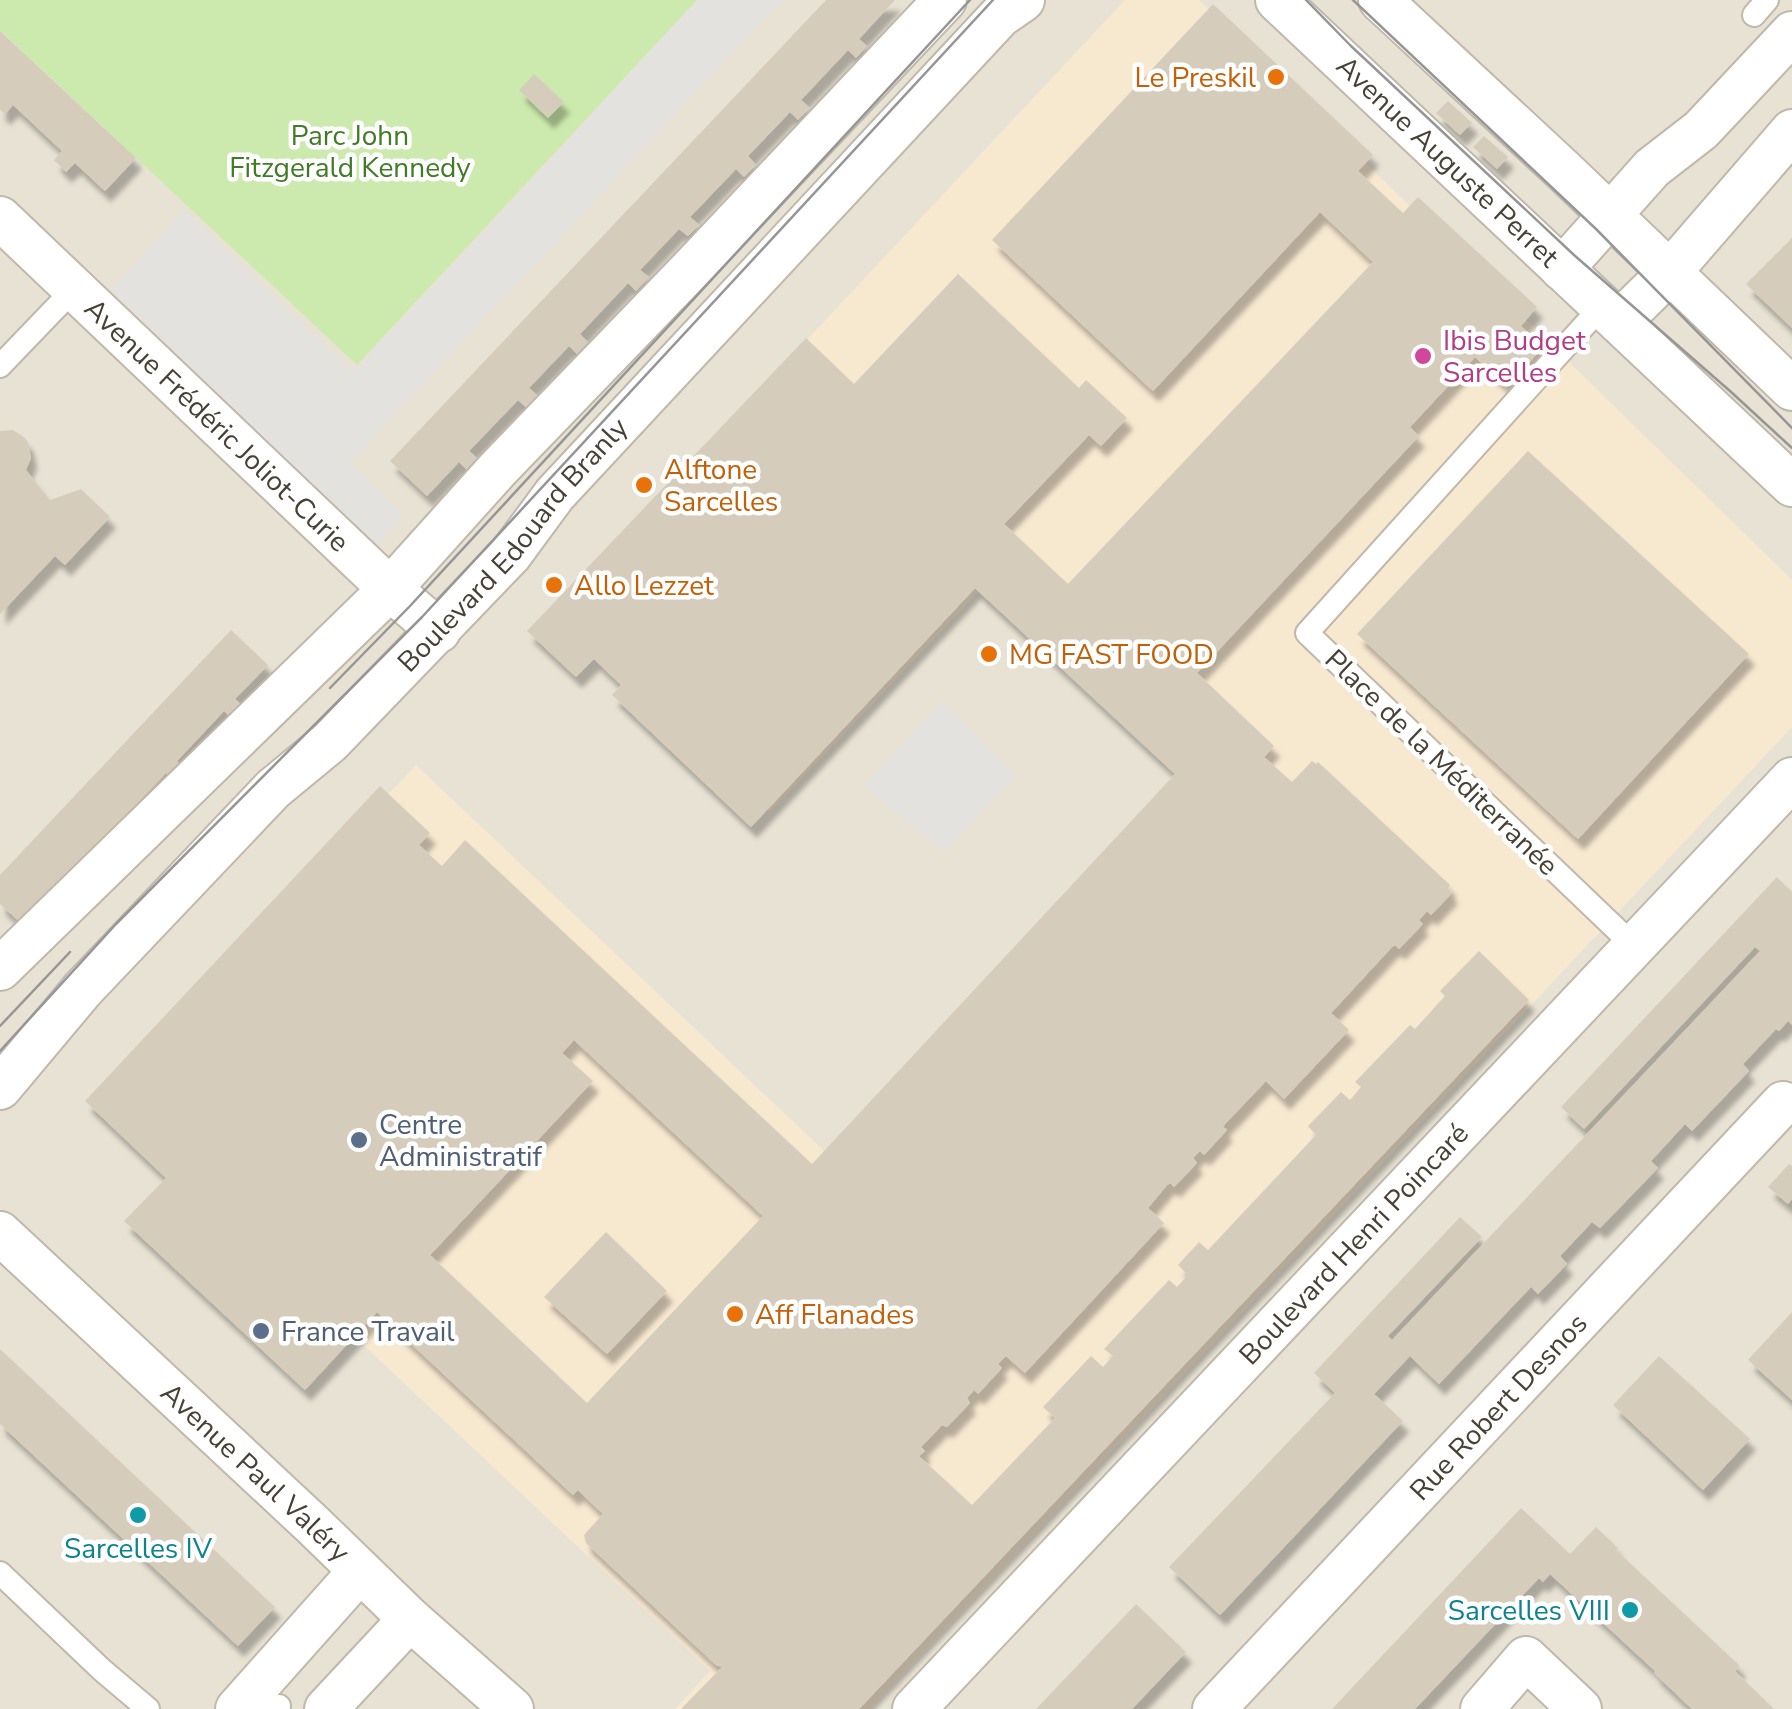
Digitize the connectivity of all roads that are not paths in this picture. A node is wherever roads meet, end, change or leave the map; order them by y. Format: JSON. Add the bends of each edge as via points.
{"nodes":[{"id":1,"x":944,"y":0,"type":"edge"},
{"id":2,"x":1023,"y":0,"type":"edge"},
{"id":3,"x":1277,"y":0,"type":"edge"},
{"id":4,"x":1380,"y":0,"type":"edge"},
{"id":5,"x":1792,"y":33,"type":"edge"},
{"id":6,"x":1792,"y":130,"type":"edge"},
{"id":7,"x":1609,"y":215,"type":"junction"},
{"id":8,"x":0,"y":218,"type":"edge"},
{"id":9,"x":1562,"y":270,"type":"junction"},
{"id":10,"x":1670,"y":272,"type":"junction"},
{"id":11,"x":74,"y":288,"type":"junction"},
{"id":12,"x":1610,"y":314,"type":"junction"},
{"id":13,"x":0,"y":366,"type":"edge"},
{"id":14,"x":1792,"y":389,"type":"edge"},
{"id":15,"x":1792,"y":485,"type":"edge"},
{"id":16,"x":390,"y":589,"type":"junction"},
{"id":17,"x":439,"y":631,"type":"junction"},
{"id":18,"x":1792,"y":780,"type":"edge"},
{"id":19,"x":1634,"y":946,"type":"junction"},
{"id":20,"x":0,"y":969,"type":"edge"},
{"id":21,"x":0,"y":1088,"type":"edge"},
{"id":22,"x":1783,"y":1103,"type":"dead end"},
{"id":23,"x":0,"y":1233,"type":"edge"},
{"id":24,"x":359,"y":1572,"type":"junction"},
{"id":25,"x":0,"y":1573,"type":"edge"},
{"id":26,"x":410,"y":1619,"type":"junction"},
{"id":27,"x":148,"y":1709,"type":"edge"},
{"id":28,"x":237,"y":1709,"type":"edge"},
{"id":29,"x":326,"y":1709,"type":"edge"},
{"id":30,"x":512,"y":1709,"type":"edge"},
{"id":31,"x":914,"y":1709,"type":"edge"},
{"id":32,"x":1214,"y":1709,"type":"edge"},
{"id":33,"x":1482,"y":1709,"type":"edge"},
{"id":34,"x":1580,"y":1709,"type":"edge"}],
"edges":[{"from":1,"to":16,"type":"street","name":"Boulevard Edouard Branly"},
{"from":2,"to":17,"type":"street","name":"Boulevard Edouard Branly","via":[[1000,16],[554,494],[510,555]]},
{"from":3,"to":9,"type":"street","name":"Avenue Auguste Perret"},
{"from":4,"to":7,"type":"street"},
{"from":5,"to":7,"type":"street"},
{"from":6,"to":10,"type":"street"},
{"from":7,"to":9,"type":"street"},
{"from":7,"to":10,"type":"street"},
{"from":8,"to":11,"type":"street","name":"Avenue Frédéric Joliot-Curie"},
{"from":9,"to":12,"type":"street","name":"Avenue Auguste Perret"},
{"from":10,"to":12,"type":"street"},
{"from":10,"to":14,"type":"street"},
{"from":11,"to":13,"type":"lane"},
{"from":11,"to":16,"type":"street","name":"Avenue Frédéric Joliot-Curie"},
{"from":12,"to":15,"type":"street","name":"Avenue Auguste Perret"},
{"from":12,"to":19,"type":"lane","name":"Place de la Méditerranée","via":[[1307,633]]},
{"from":16,"to":17,"type":"street","name":"Avenue Frédéric Joliot-Curie"},
{"from":16,"to":20,"type":"street","name":"Boulevard Edouard Branly"},
{"from":17,"to":21,"type":"street","name":"Boulevard Edouard Branly","via":[[330,742],[273,789],[83,988]]},
{"from":18,"to":19,"type":"street","name":"Boulevard Henri Poincaré"},
{"from":19,"to":31,"type":"street","name":"Boulevard Henri Poincaré"},
{"from":22,"to":32,"type":"street","name":"Rue Robert Desnos"},
{"from":23,"to":24,"type":"street","name":"Avenue Paul Valéry"},
{"from":24,"to":26,"type":"street","name":"Avenue Paul Valéry"},
{"from":24,"to":28,"type":"street"},
{"from":25,"to":27,"type":"lane"},
{"from":26,"to":29,"type":"street"},
{"from":26,"to":30,"type":"street","name":"Avenue Paul Valéry"},
{"from":33,"to":34,"type":"street","via":[[1526,1658]]}]}
